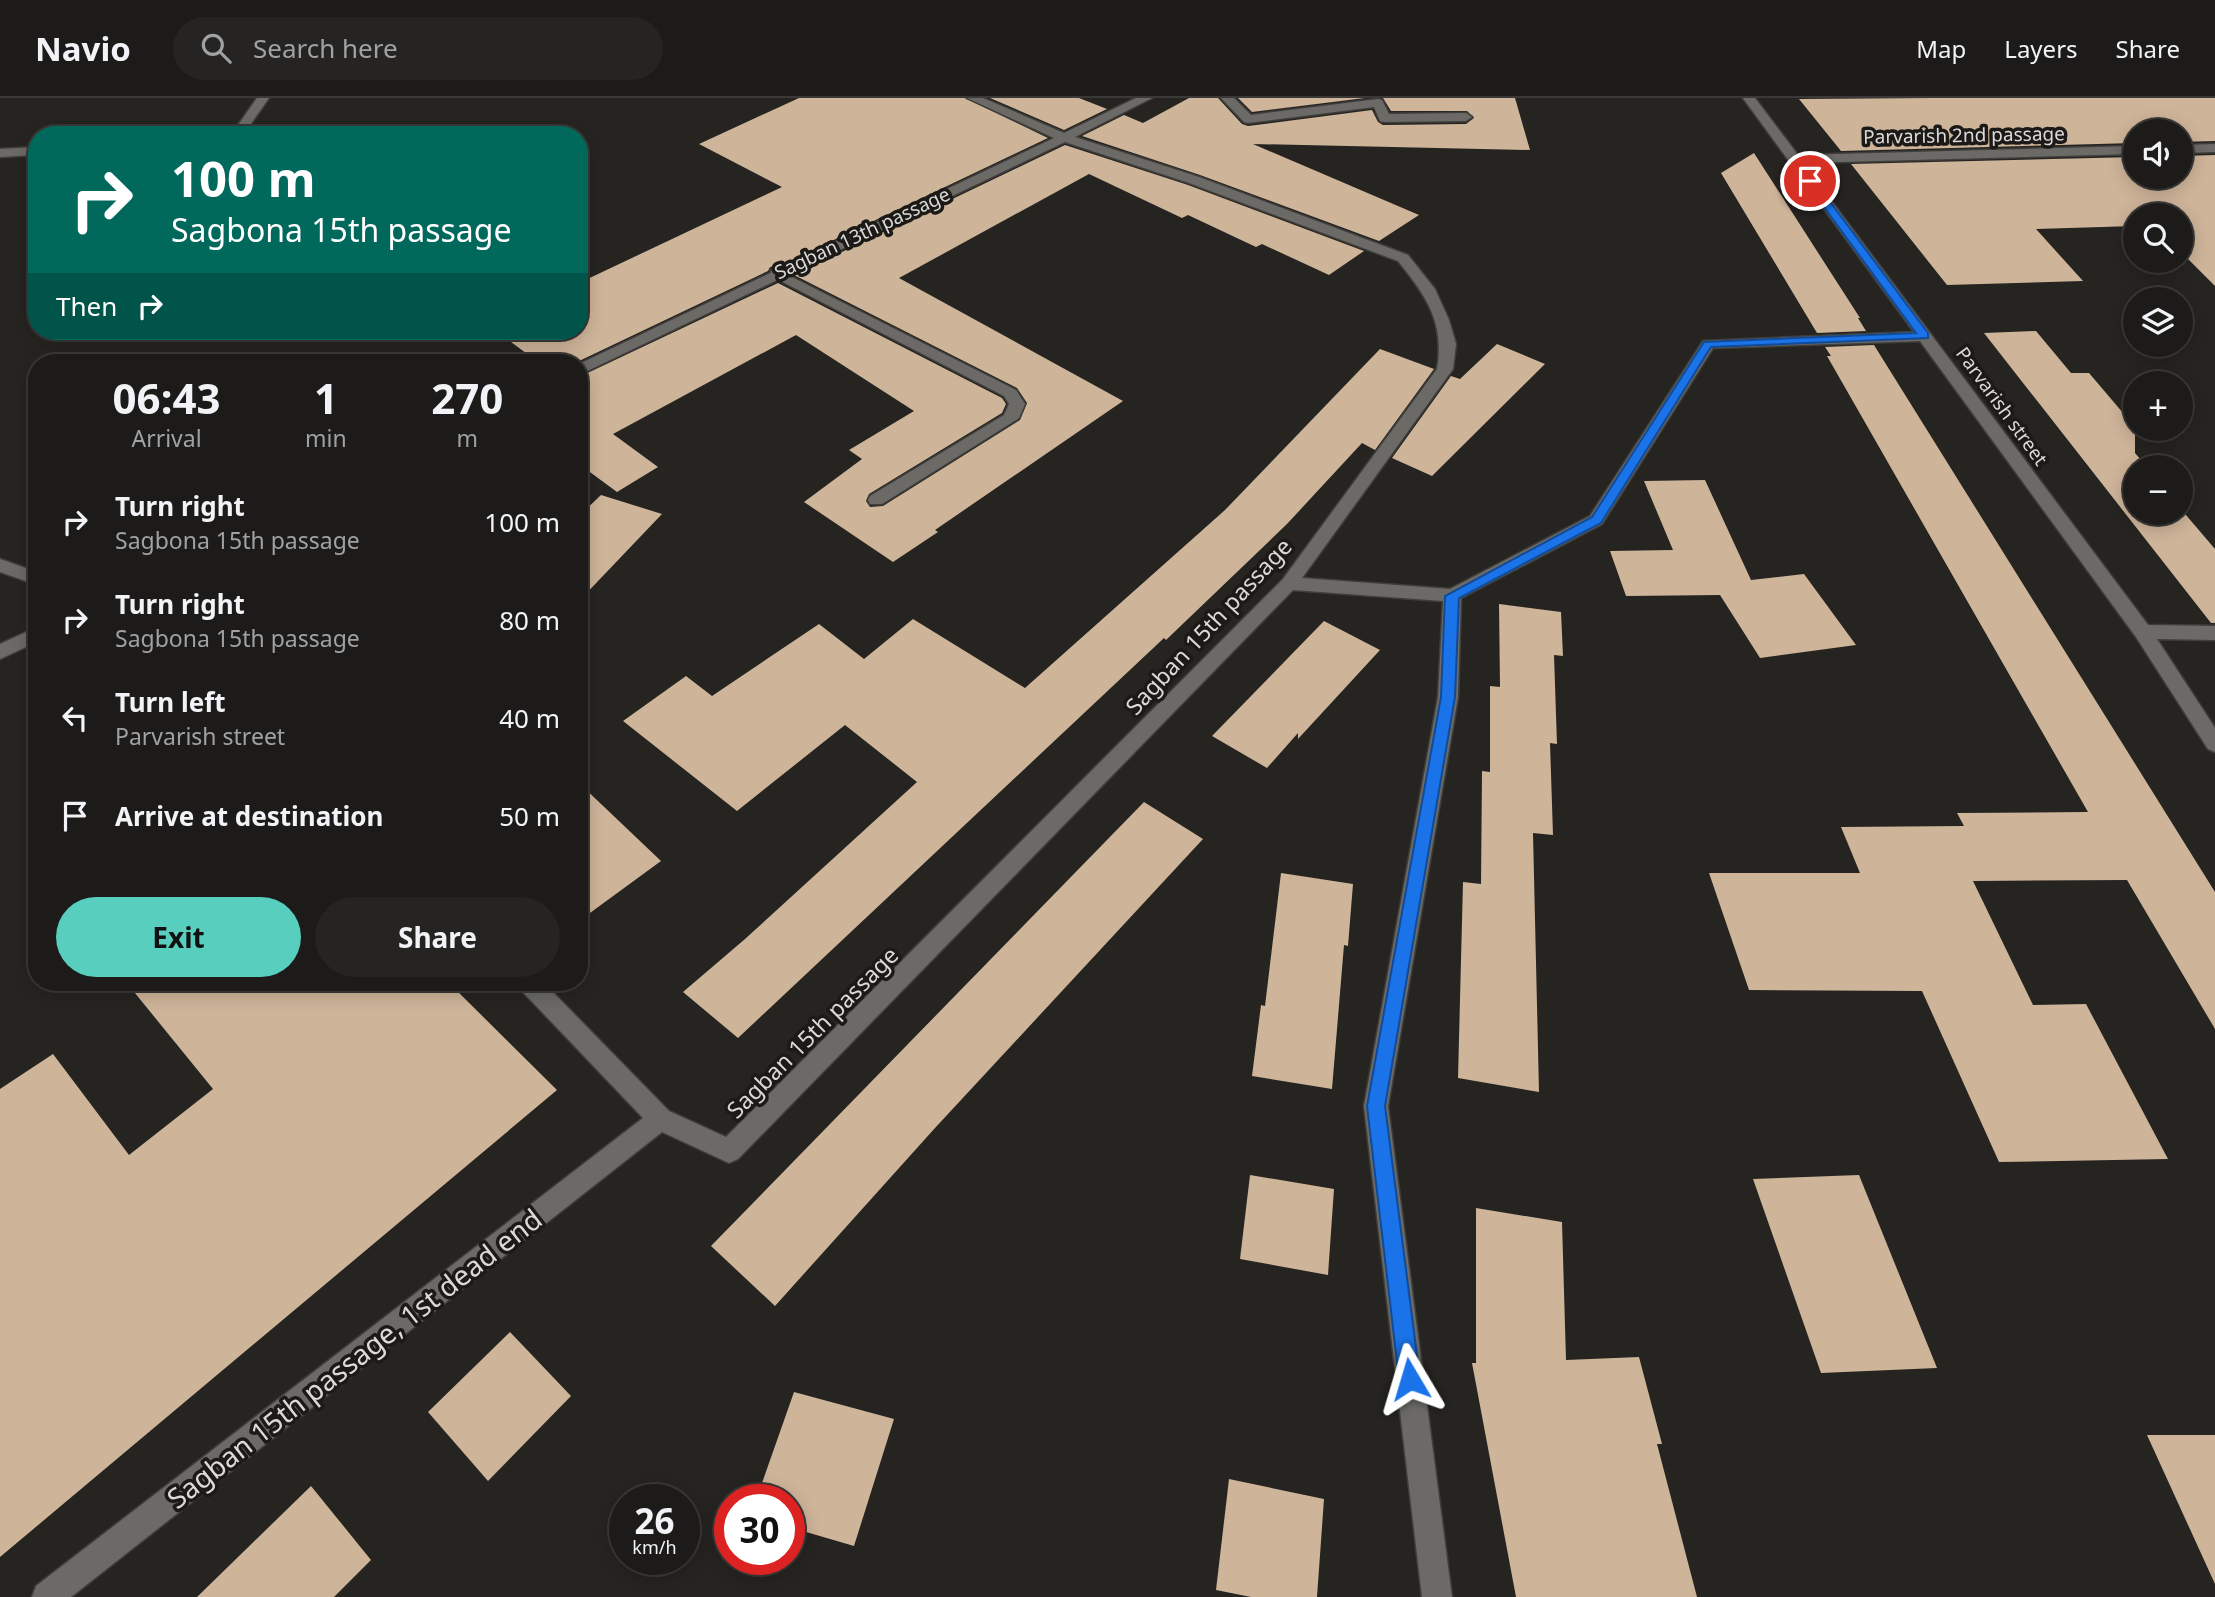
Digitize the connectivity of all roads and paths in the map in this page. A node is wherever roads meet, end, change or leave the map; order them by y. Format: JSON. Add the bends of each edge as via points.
{"nodes":[{"id":1,"x":263,"y":98,"type":"edge"},
{"id":2,"x":973,"y":98,"type":"edge"},
{"id":3,"x":1146,"y":98,"type":"edge"},
{"id":4,"x":1227,"y":98,"type":"edge"},
{"id":5,"x":1749,"y":98,"type":"edge"},
{"id":6,"x":1466,"y":117,"type":"dead end"},
{"id":7,"x":243,"y":126,"type":"edge"},
{"id":8,"x":1063,"y":137,"type":"junction"},
{"id":9,"x":2215,"y":148,"type":"edge"},
{"id":10,"x":2193,"y":149,"type":"edge"},
{"id":11,"x":2123,"y":150,"type":"edge"},
{"id":12,"x":28,"y":151,"type":"edge"},
{"id":13,"x":0,"y":153,"type":"edge"},
{"id":14,"x":1793,"y":159,"type":"junction"},
{"id":15,"x":776,"y":273,"type":"junction"},
{"id":16,"x":1924,"y":336,"type":"junction"},
{"id":17,"x":588,"y":366,"type":"edge"},
{"id":18,"x":876,"y":500,"type":"dead end"},
{"id":19,"x":0,"y":565,"type":"edge"},
{"id":20,"x":28,"y":576,"type":"edge"},
{"id":21,"x":1289,"y":583,"type":"junction"},
{"id":22,"x":1452,"y":596,"type":"junction"},
{"id":23,"x":2143,"y":632,"type":"junction"},
{"id":24,"x":2215,"y":634,"type":"edge"},
{"id":25,"x":28,"y":638,"type":"edge"},
{"id":26,"x":0,"y":652,"type":"edge"},
{"id":27,"x":2215,"y":744,"type":"edge"},
{"id":28,"x":537,"y":991,"type":"edge"},
{"id":29,"x":660,"y":1119,"type":"junction"},
{"id":30,"x":47,"y":1597,"type":"edge"},
{"id":31,"x":1437,"y":1597,"type":"edge"}],
"edges":[{"from":1,"to":7,"type":"street"},
{"from":2,"to":8,"type":"street","name":"Sagban 15th passage"},
{"from":3,"to":8,"type":"street","name":"Sagban 13th passage"},
{"from":4,"to":6,"type":"street","via":[[1248,119],[1378,103],[1384,118]]},
{"from":5,"to":14,"type":"street","name":"Parvarish street"},
{"from":8,"to":15,"type":"street","name":"Sagban 13th passage"},
{"from":8,"to":21,"type":"street","name":"Sagban 15th passage","via":[[1403,258],[1428,289],[1449,344],[1445,369]]},
{"from":9,"to":10,"type":"street"},
{"from":11,"to":14,"type":"street","name":"Parvarish 2nd passage"},
{"from":12,"to":13,"type":"street"},
{"from":14,"to":16,"type":"street","name":"Parvarish street"},
{"from":15,"to":17,"type":"street","name":"Sagban 13th passage"},
{"from":15,"to":18,"type":"street","via":[[1010,393],[1017,404],[1011,418]]},
{"from":16,"to":22,"type":"street","via":[[1708,344],[1596,520]]},
{"from":16,"to":23,"type":"street","name":"Parvarish street"},
{"from":19,"to":20,"type":"street"},
{"from":21,"to":22,"type":"street"},
{"from":21,"to":29,"type":"street","name":"Sagban 15th passage","via":[[729,1151]]},
{"from":22,"to":31,"type":"street","via":[[1448,697],[1376,1106]]},
{"from":23,"to":24,"type":"street"},
{"from":23,"to":27,"type":"street","name":"Parvarish street"},
{"from":25,"to":26,"type":"street"},
{"from":28,"to":29,"type":"street"},
{"from":29,"to":30,"type":"street","name":"Sagban 15th passage, 1st dead end"}]}
